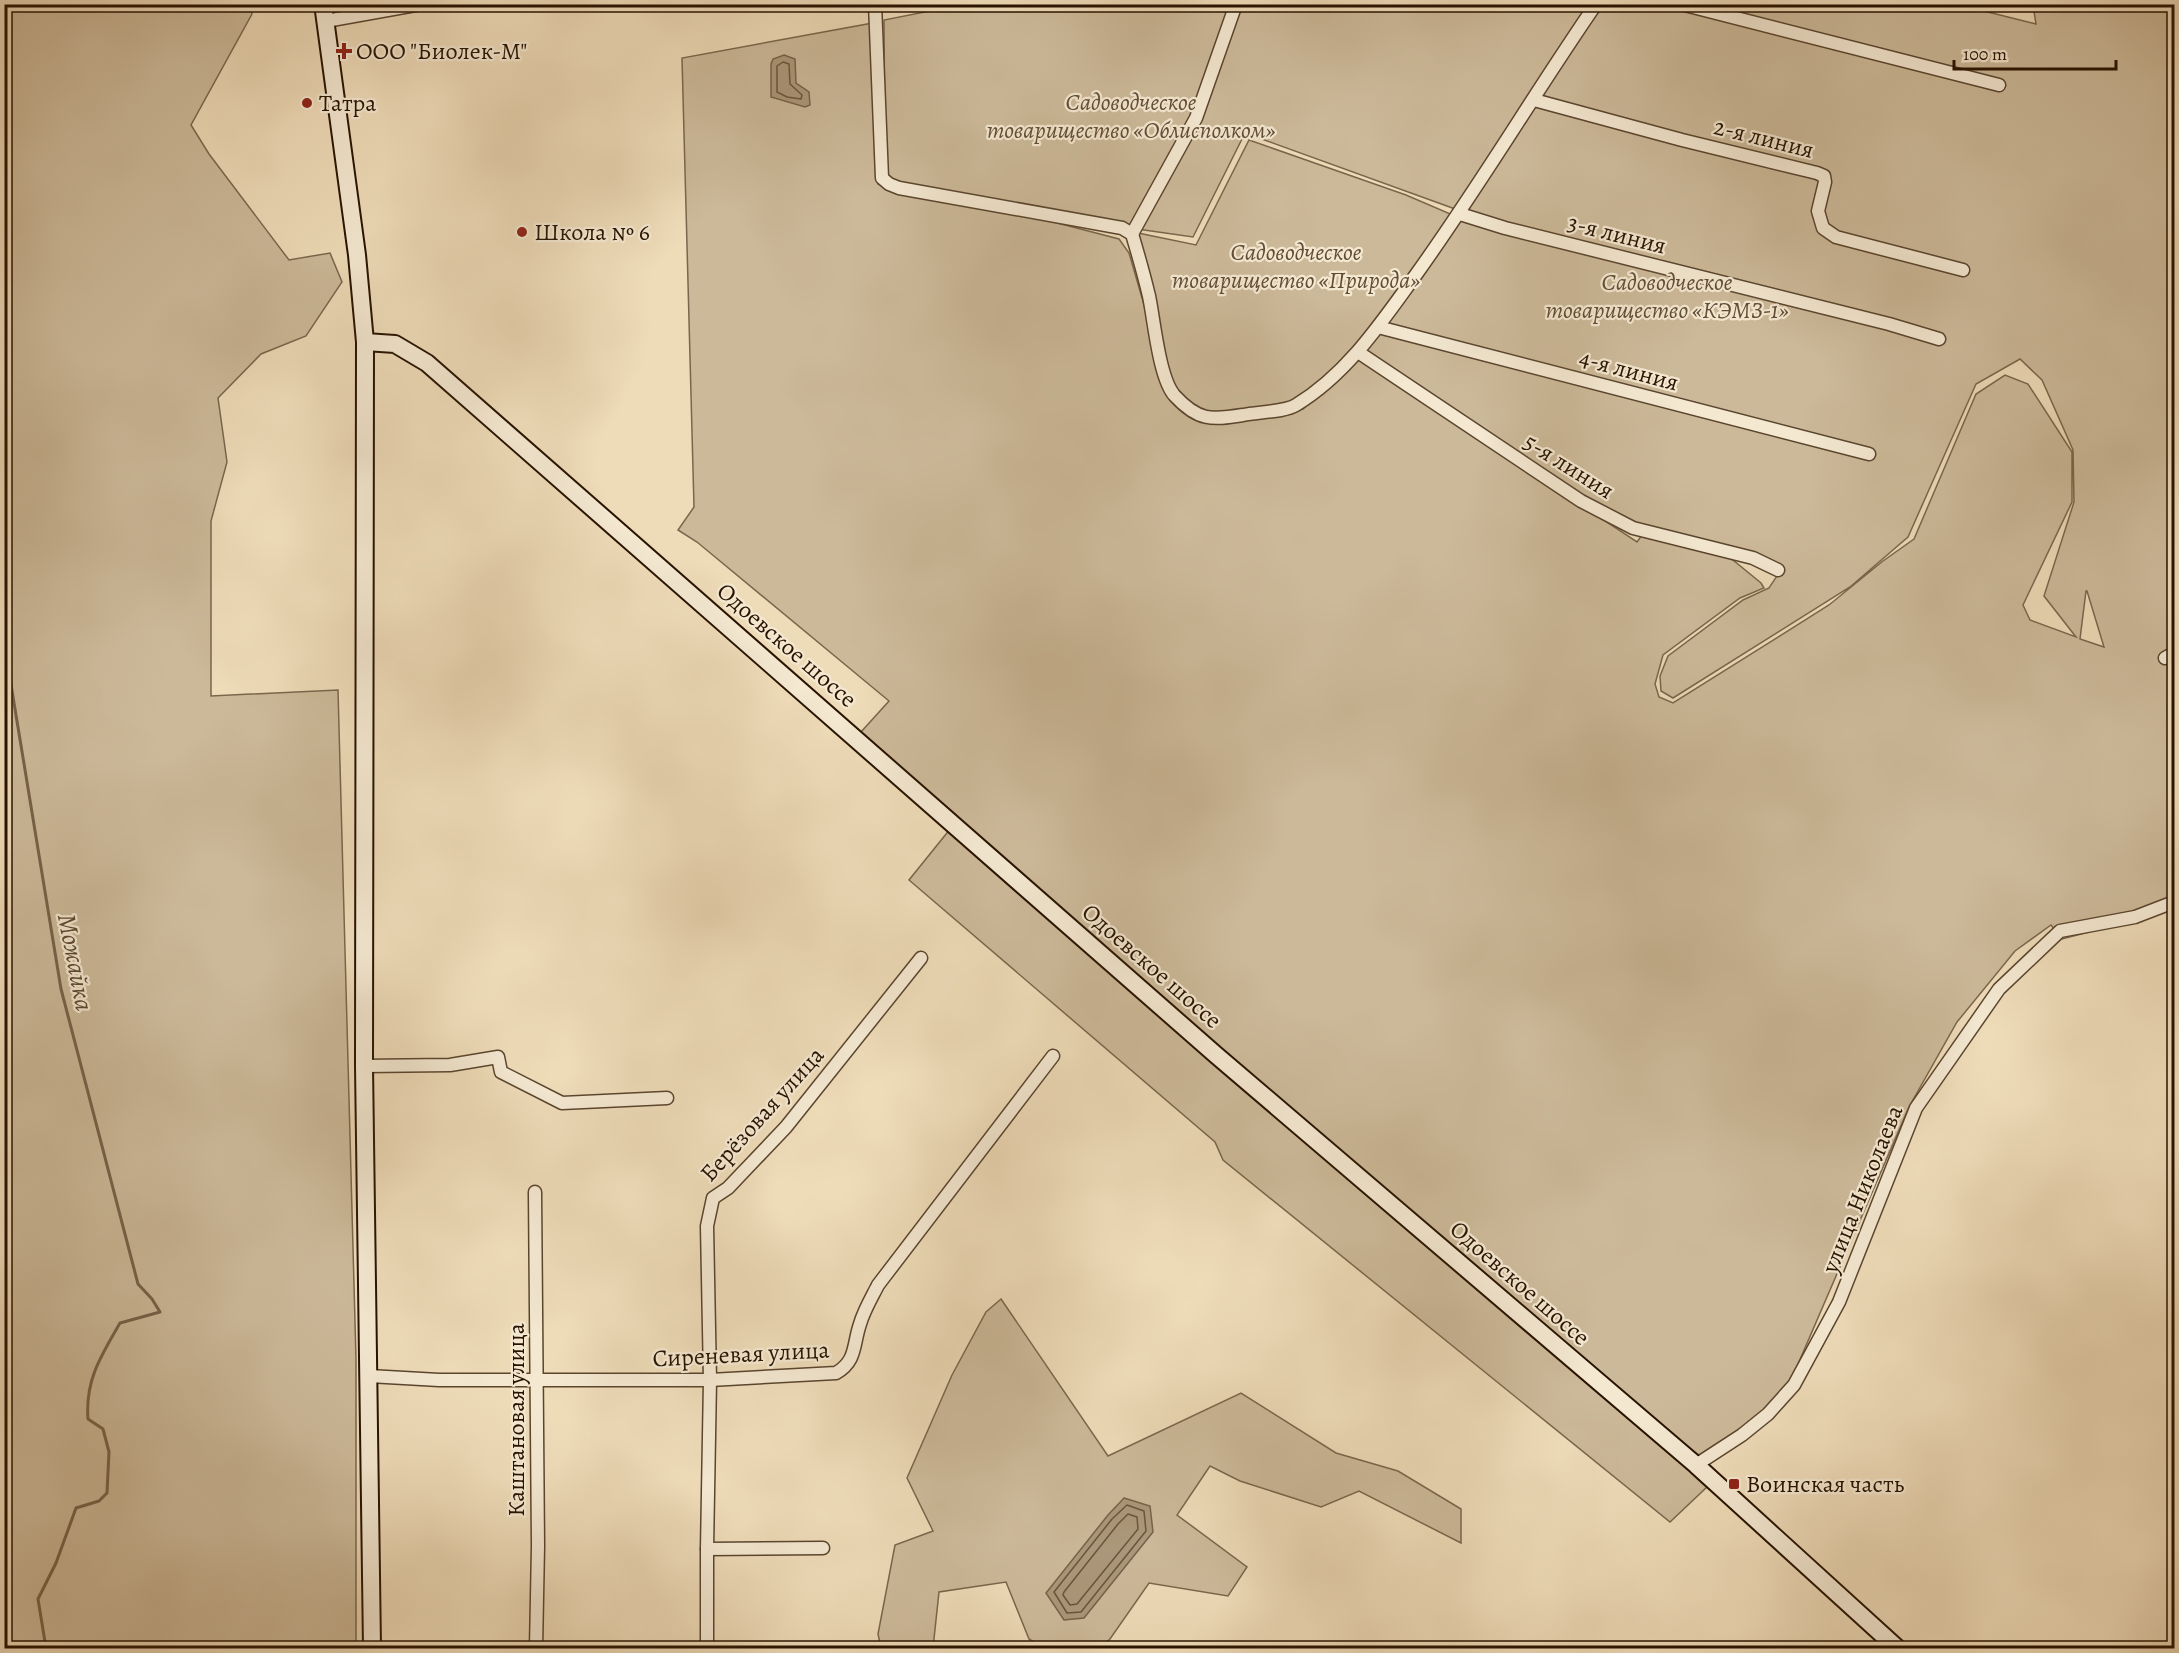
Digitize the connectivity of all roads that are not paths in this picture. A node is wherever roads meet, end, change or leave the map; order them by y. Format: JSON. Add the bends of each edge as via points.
{"nodes":[{"id":1,"x":323,"y":4,"type":"edge"},
{"id":2,"x":421,"y":4,"type":"edge"},
{"id":3,"x":875,"y":4,"type":"edge"},
{"id":4,"x":1236,"y":4,"type":"edge"},
{"id":5,"x":1596,"y":4,"type":"edge"},
{"id":6,"x":1682,"y":4,"type":"edge"},
{"id":7,"x":326,"y":21,"type":"junction"},
{"id":8,"x":1999,"y":86,"type":"dead end"},
{"id":9,"x":1533,"y":100,"type":"junction"},
{"id":10,"x":1460,"y":214,"type":"junction"},
{"id":11,"x":1132,"y":234,"type":"junction"},
{"id":12,"x":1963,"y":270,"type":"dead end"},
{"id":13,"x":1378,"y":327,"type":"junction"},
{"id":14,"x":1938,"y":339,"type":"dead end"},
{"id":15,"x":364,"y":342,"type":"junction"},
{"id":16,"x":1358,"y":352,"type":"junction"},
{"id":17,"x":1869,"y":454,"type":"dead end"},
{"id":18,"x":1778,"y":570,"type":"dead end"},
{"id":19,"x":2175,"y":902,"type":"edge"},
{"id":20,"x":921,"y":958,"type":"dead end"},
{"id":21,"x":1053,"y":1056,"type":"dead end"},
{"id":22,"x":364,"y":1066,"type":"junction"},
{"id":23,"x":667,"y":1098,"type":"dead end"},
{"id":24,"x":535,"y":1192,"type":"dead end"},
{"id":25,"x":369,"y":1376,"type":"junction"},
{"id":26,"x":537,"y":1379,"type":"junction"},
{"id":27,"x":710,"y":1380,"type":"junction"},
{"id":28,"x":1696,"y":1465,"type":"junction"},
{"id":29,"x":823,"y":1548,"type":"dead end"},
{"id":30,"x":707,"y":1549,"type":"junction"},
{"id":31,"x":372,"y":1648,"type":"edge"},
{"id":32,"x":536,"y":1648,"type":"edge"},
{"id":33,"x":707,"y":1648,"type":"edge"},
{"id":34,"x":1897,"y":1648,"type":"edge"}],
"edges":[{"from":1,"to":7,"type":"main road"},
{"from":2,"to":7,"type":"street"},
{"from":3,"to":11,"type":"street","via":[[882,178],[899,188],[1122,228]]},
{"from":4,"to":11,"type":"street","via":[[1196,118]]},
{"from":5,"to":9,"type":"street"},
{"from":6,"to":8,"type":"street"},
{"from":7,"to":15,"type":"main road","via":[[357,255]]},
{"from":9,"to":10,"type":"street"},
{"from":9,"to":12,"type":"street","name":"2-я линия","via":[[1817,173],[1824,176],[1825,182],[1818,211],[1823,228],[1836,237]]},
{"from":10,"to":13,"type":"street"},
{"from":10,"to":14,"type":"street","name":"3-я линия"},
{"from":11,"to":16,"type":"street","via":[[1166,379],[1172,393],[1200,417],[1214,419],[1294,406]]},
{"from":13,"to":16,"type":"street"},
{"from":13,"to":17,"type":"street","name":"4-я линия"},
{"from":15,"to":22,"type":"main road"},
{"from":15,"to":28,"type":"main road","name":"Одоевское шоссе","via":[[395,344],[427,363],[1216,1054]]},
{"from":16,"to":18,"type":"street","name":"5-я линия","via":[[1581,501],[1633,528],[1753,558]]},
{"from":19,"to":28,"type":"street","name":"улица Николаева","via":[[2135,917],[2060,931],[1999,989],[1916,1108],[1839,1302],[1794,1385],[1768,1414]]},
{"from":20,"to":27,"type":"street","name":"Берёзовая улица","via":[[786,1126],[728,1188],[713,1198],[707,1226]]},
{"from":21,"to":27,"type":"street","name":"Сиреневая улица","via":[[878,1285],[860,1324],[847,1367],[836,1373]]},
{"from":22,"to":23,"type":"street","via":[[450,1065],[498,1058],[501,1072],[562,1103]]},
{"from":22,"to":25,"type":"main road"},
{"from":24,"to":26,"type":"street","name":"Каштановая улица"},
{"from":25,"to":26,"type":"street","name":"Сиреневая улица"},
{"from":25,"to":31,"type":"main road"},
{"from":26,"to":27,"type":"street","name":"Сиреневая улица"},
{"from":26,"to":32,"type":"street","name":"Каштановая улица"},
{"from":27,"to":30,"type":"street","name":"Берёзовая улица"},
{"from":28,"to":34,"type":"main road","name":"Одоевское шоссе"},
{"from":29,"to":30,"type":"street"},
{"from":30,"to":33,"type":"street","name":"Берёзовая улица"}]}
